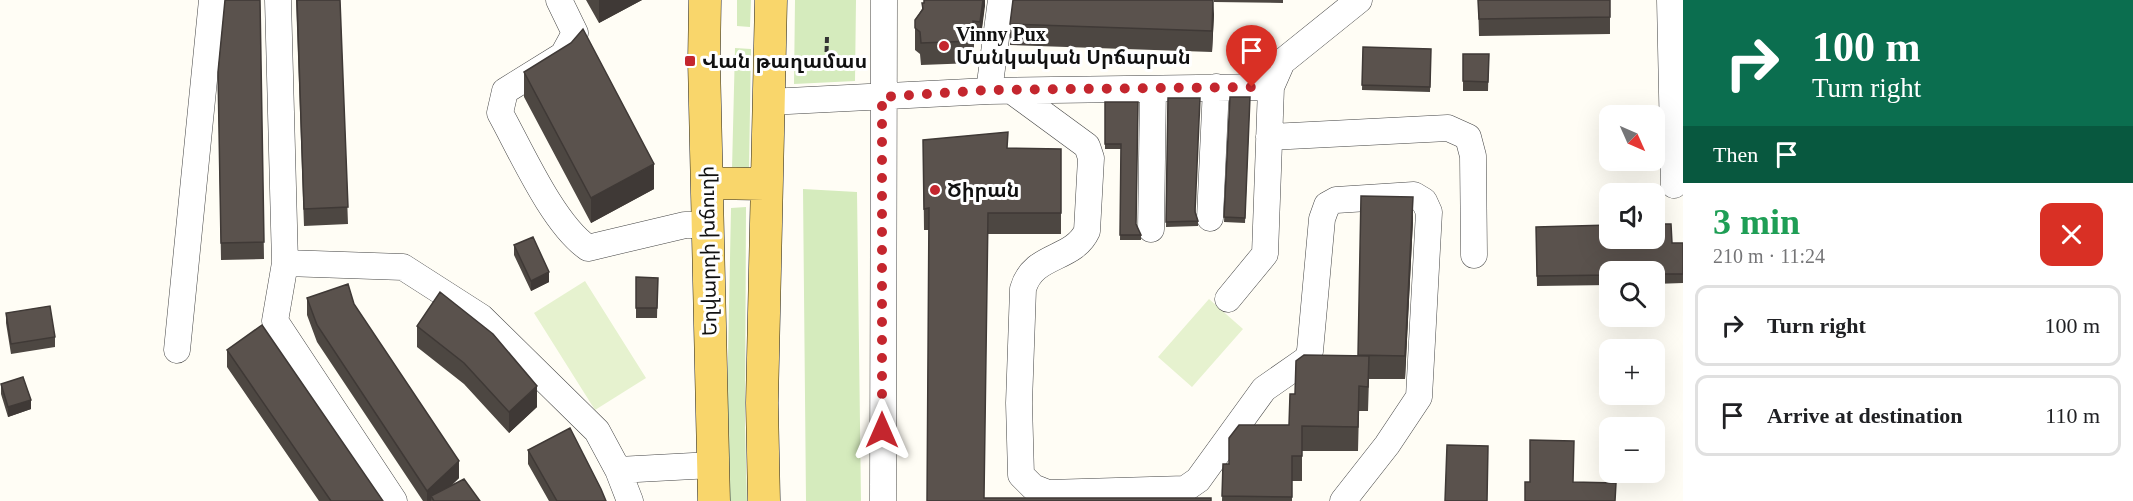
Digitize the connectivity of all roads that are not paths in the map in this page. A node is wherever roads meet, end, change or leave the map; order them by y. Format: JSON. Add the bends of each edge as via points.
{"nodes":[{"id":1,"x":212,"y":0,"type":"edge"},
{"id":2,"x":278,"y":0,"type":"edge"},
{"id":3,"x":559,"y":0,"type":"edge"},
{"id":4,"x":705,"y":0,"type":"edge"},
{"id":5,"x":771,"y":0,"type":"edge"},
{"id":6,"x":884,"y":0,"type":"edge"},
{"id":7,"x":1001,"y":0,"type":"edge"},
{"id":8,"x":1359,"y":0,"type":"edge"},
{"id":9,"x":1670,"y":0,"type":"edge"},
{"id":10,"x":1216,"y":87,"type":"junction"},
{"id":11,"x":1270,"y":87,"type":"junction"},
{"id":12,"x":1153,"y":88,"type":"junction"},
{"id":13,"x":1000,"y":91,"type":"junction"},
{"id":14,"x":882,"y":97,"type":"junction"},
{"id":15,"x":768,"y":102,"type":"junction"},
{"id":16,"x":1269,"y":137,"type":"junction"},
{"id":17,"x":707,"y":183,"type":"junction"},
{"id":18,"x":766,"y":184,"type":"junction"},
{"id":19,"x":1674,"y":185,"type":"dead end"},
{"id":20,"x":1210,"y":218,"type":"dead end"},
{"id":21,"x":708,"y":225,"type":"junction"},
{"id":22,"x":1151,"y":229,"type":"dead end"},
{"id":23,"x":1474,"y":255,"type":"dead end"},
{"id":24,"x":285,"y":263,"type":"junction"},
{"id":25,"x":1228,"y":299,"type":"dead end"},
{"id":26,"x":177,"y":350,"type":"dead end"},
{"id":27,"x":712,"y":465,"type":"junction"},
{"id":28,"x":618,"y":470,"type":"junction"},
{"id":29,"x":394,"y":501,"type":"edge"},
{"id":30,"x":630,"y":501,"type":"edge"},
{"id":31,"x":714,"y":501,"type":"edge"},
{"id":32,"x":764,"y":501,"type":"edge"},
{"id":33,"x":883,"y":501,"type":"edge"},
{"id":34,"x":1342,"y":501,"type":"edge"}],
"edges":[{"from":1,"to":26,"type":"street"},
{"from":2,"to":24,"type":"street"},
{"from":3,"to":21,"type":"street","via":[[575,33],[563,55],[506,91],[500,113],[548,201],[588,248],[685,225]]},
{"from":4,"to":17,"type":"main road","name":"Եղվարդի խճուղի"},
{"from":5,"to":15,"type":"main road"},
{"from":6,"to":14,"type":"street"},
{"from":7,"to":13,"type":"street"},
{"from":8,"to":11,"type":"street","via":[[1282,62]]},
{"from":9,"to":19,"type":"street"},
{"from":10,"to":11,"type":"street"},
{"from":10,"to":12,"type":"street"},
{"from":10,"to":20,"type":"street"},
{"from":11,"to":16,"type":"street"},
{"from":12,"to":13,"type":"street"},
{"from":12,"to":22,"type":"street"},
{"from":13,"to":14,"type":"street"},
{"from":13,"to":34,"type":"street","via":[[1087,146],[1091,158],[1087,231],[1082,242],[1036,267],[1026,276],[1023,289],[1021,475],[1048,492],[1185,489],[1198,480],[1264,389],[1307,360],[1322,219],[1327,205],[1336,200],[1414,195],[1424,201],[1429,212],[1419,397]]},
{"from":14,"to":15,"type":"street"},
{"from":14,"to":33,"type":"street"},
{"from":15,"to":18,"type":"main road"},
{"from":16,"to":23,"type":"street","via":[[1448,128],[1468,138],[1473,156]]},
{"from":16,"to":25,"type":"street","via":[[1265,254]]},
{"from":17,"to":18,"type":"main road"},
{"from":17,"to":21,"type":"main road","name":"Եղվարդի խճուղի"},
{"from":18,"to":32,"type":"main road"},
{"from":21,"to":27,"type":"main road","name":"Եղվարդի խճուղի"},
{"from":24,"to":28,"type":"street","via":[[403,267],[482,316],[597,431]]},
{"from":24,"to":29,"type":"street","via":[[276,321]]},
{"from":27,"to":28,"type":"street"},
{"from":27,"to":31,"type":"main road","name":"Եղվարդի խճուղի"},
{"from":28,"to":30,"type":"street"}]}
